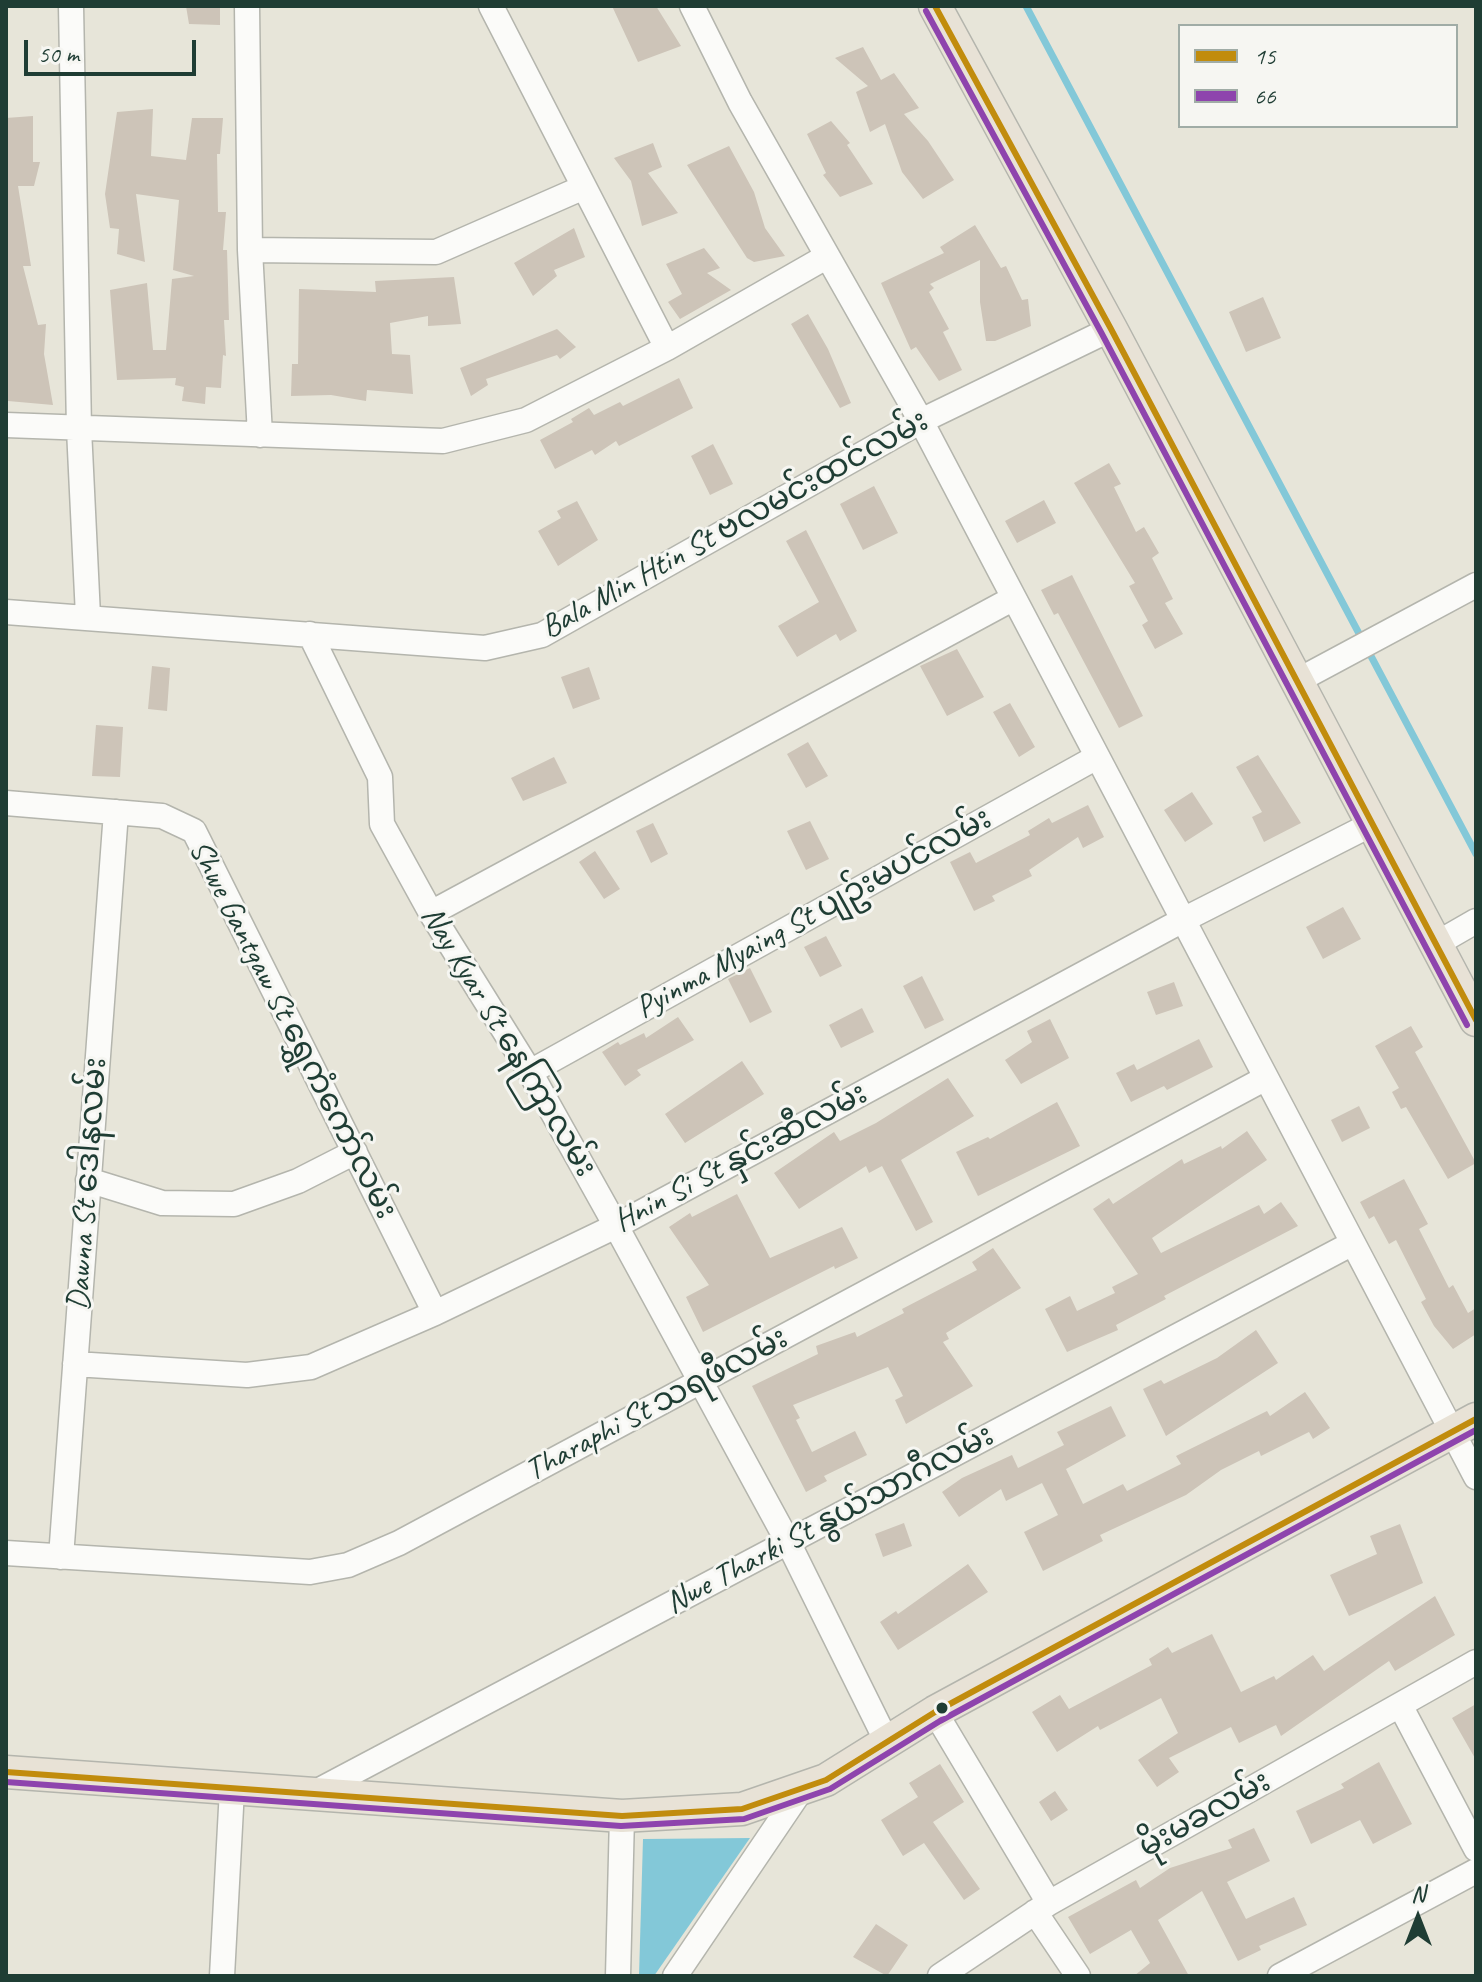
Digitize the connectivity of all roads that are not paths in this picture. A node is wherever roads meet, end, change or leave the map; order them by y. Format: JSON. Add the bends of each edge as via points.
{"nodes":[{"id":1,"x":71,"y":6,"type":"edge"},
{"id":2,"x":247,"y":6,"type":"edge"},
{"id":3,"x":491,"y":6,"type":"edge"},
{"id":4,"x":692,"y":6,"type":"edge"},
{"id":5,"x":935,"y":6,"type":"edge"},
{"id":6,"x":582,"y":188,"type":"junction"},
{"id":7,"x":250,"y":250,"type":"junction"},
{"id":8,"x":826,"y":257,"type":"junction"},
{"id":9,"x":1111,"y":329,"type":"junction"},
{"id":10,"x":667,"y":348,"type":"junction"},
{"id":11,"x":921,"y":421,"type":"junction"},
{"id":12,"x":6,"y":425,"type":"edge"},
{"id":13,"x":79,"y":429,"type":"junction"},
{"id":14,"x":260,"y":435,"type":"junction"},
{"id":15,"x":1476,"y":585,"type":"edge"},
{"id":16,"x":1014,"y":598,"type":"junction"},
{"id":17,"x":6,"y":612,"type":"edge"},
{"id":18,"x":88,"y":616,"type":"junction"},
{"id":19,"x":310,"y":634,"type":"junction"},
{"id":20,"x":1297,"y":681,"type":"junction"},
{"id":21,"x":1097,"y":757,"type":"junction"},
{"id":22,"x":6,"y":803,"type":"edge"},
{"id":23,"x":116,"y":812,"type":"junction"},
{"id":24,"x":1372,"y":824,"type":"junction"},
{"id":25,"x":431,"y":913,"type":"junction"},
{"id":26,"x":1183,"y":920,"type":"junction"},
{"id":27,"x":1476,"y":921,"type":"edge"},
{"id":28,"x":1436,"y":944,"type":"junction"},
{"id":29,"x":1476,"y":1020,"type":"edge"},
{"id":30,"x":530,"y":1072,"type":"junction"},
{"id":31,"x":1266,"y":1078,"type":"junction"},
{"id":32,"x":355,"y":1152,"type":"junction"},
{"id":33,"x":88,"y":1180,"type":"junction"},
{"id":34,"x":616,"y":1226,"type":"junction"},
{"id":35,"x":1353,"y":1243,"type":"junction"},
{"id":36,"x":435,"y":1313,"type":"junction"},
{"id":37,"x":75,"y":1364,"type":"junction"},
{"id":38,"x":700,"y":1382,"type":"junction"},
{"id":39,"x":1464,"y":1425,"type":"edge"},
{"id":40,"x":1476,"y":1477,"type":"edge"},
{"id":41,"x":788,"y":1542,"type":"junction"},
{"id":42,"x":6,"y":1553,"type":"edge"},
{"id":43,"x":61,"y":1557,"type":"junction"},
{"id":44,"x":1476,"y":1662,"type":"edge"},
{"id":45,"x":1400,"y":1705,"type":"junction"},
{"id":46,"x":935,"y":1712,"type":"junction"},
{"id":47,"x":886,"y":1740,"type":"junction"},
{"id":48,"x":6,"y":1772,"type":"edge"},
{"id":49,"x":232,"y":1789,"type":"junction"},
{"id":50,"x":799,"y":1793,"type":"junction"},
{"id":51,"x":307,"y":1796,"type":"junction"},
{"id":52,"x":622,"y":1816,"type":"junction"},
{"id":53,"x":1476,"y":1849,"type":"edge"},
{"id":54,"x":1476,"y":1871,"type":"edge"},
{"id":55,"x":1042,"y":1907,"type":"junction"},
{"id":56,"x":222,"y":1976,"type":"edge"},
{"id":57,"x":618,"y":1976,"type":"edge"},
{"id":58,"x":675,"y":1976,"type":"edge"},
{"id":59,"x":940,"y":1976,"type":"edge"},
{"id":60,"x":1078,"y":1976,"type":"edge"},
{"id":61,"x":1280,"y":1976,"type":"edge"}],
"edges":[{"from":1,"to":13,"type":"street"},
{"from":2,"to":7,"type":"street"},
{"from":3,"to":6,"type":"street"},
{"from":4,"to":8,"type":"street"},
{"from":5,"to":9,"type":"main road"},
{"from":6,"to":7,"type":"street","via":[[436,252]]},
{"from":6,"to":10,"type":"street"},
{"from":7,"to":14,"type":"street"},
{"from":8,"to":10,"type":"street"},
{"from":8,"to":11,"type":"street"},
{"from":9,"to":11,"type":"street","name":"Bala Min Htin St ဗလမင်းထင်လမ်း"},
{"from":9,"to":20,"type":"main road"},
{"from":10,"to":14,"type":"street","via":[[526,420],[443,441]]},
{"from":11,"to":16,"type":"street"},
{"from":11,"to":19,"type":"street","name":"Bala Min Htin St ဗလမင်းထင်လမ်း","via":[[542,635],[485,648]]},
{"from":12,"to":13,"type":"street"},
{"from":13,"to":14,"type":"street"},
{"from":13,"to":18,"type":"street"},
{"from":15,"to":20,"type":"street"},
{"from":16,"to":21,"type":"street"},
{"from":16,"to":25,"type":"street"},
{"from":17,"to":18,"type":"street","name":"Bala Min Htin St ဗလမင်းထင်လမ်း"},
{"from":18,"to":19,"type":"street","name":"Bala Min Htin St ဗလမင်းထင်လမ်း"},
{"from":19,"to":25,"type":"street","name":"Nay Kyar St နေကြာလမ်း","via":[[380,777],[382,824]]},
{"from":20,"to":24,"type":"main road"},
{"from":21,"to":26,"type":"street"},
{"from":21,"to":30,"type":"street","name":"Pyinma Myaing St ပျဥ်းမပင်လမ်း"},
{"from":22,"to":23,"type":"street","name":"Shwe Gantgaw St ရွှေကံကော်လမ်း"},
{"from":23,"to":32,"type":"street","name":"Shwe Gantgaw St ရွှေကံကော်လမ်း","via":[[162,816],[194,831]]},
{"from":23,"to":33,"type":"street","name":"Dawna St ဒေါနလမ်း"},
{"from":24,"to":26,"type":"street","name":"Hnin Si St နှင်းဆီလမ်း"},
{"from":24,"to":28,"type":"main road"},
{"from":25,"to":30,"type":"street","name":"Nay Kyar St နေကြာလမ်း"},
{"from":26,"to":31,"type":"street"},
{"from":26,"to":34,"type":"street","name":"Hnin Si St နှင်းဆီလမ်း"},
{"from":27,"to":28,"type":"street"},
{"from":28,"to":29,"type":"main road"},
{"from":30,"to":34,"type":"street","name":"Nay Kyar St နေကြာလမ်း"},
{"from":31,"to":35,"type":"street"},
{"from":31,"to":38,"type":"street","name":"Tharaphi St သရဖီလမ်း"},
{"from":32,"to":33,"type":"street","via":[[298,1181],[234,1204],[162,1203]]},
{"from":32,"to":36,"type":"street","name":"Shwe Gantgaw St ရွှေကံကော်လမ်း"},
{"from":33,"to":37,"type":"street","name":"Dawna St ဒေါနလမ်း"},
{"from":34,"to":36,"type":"street","name":"Hnin Si St နှင်းဆီလမ်း"},
{"from":34,"to":38,"type":"street","name":"Nay Kyar St နေကြာလမ်း"},
{"from":35,"to":39,"type":"street"},
{"from":35,"to":41,"type":"street","name":"Nwe Tharki St နွယ်သာဂီလမ်း"},
{"from":36,"to":37,"type":"street","name":"Hnin Si St နှင်းဆီလမ်း","via":[[311,1367],[247,1375]]},
{"from":37,"to":43,"type":"street","name":"Dawna St ဒေါနလမ်း"},
{"from":38,"to":41,"type":"street","name":"Nay Kyar St နေကြာလမ်း"},
{"from":38,"to":43,"type":"street","name":"Tharaphi St သရဖီလမ်း","via":[[399,1543],[348,1565],[310,1572]]},
{"from":39,"to":40,"type":"street"},
{"from":39,"to":46,"type":"main road"},
{"from":41,"to":47,"type":"street","name":"Nay Kyar St နေကြာလမ်း"},
{"from":41,"to":51,"type":"street","name":"Nwe Tharki St နွယ်သာဂီလမ်း"},
{"from":42,"to":43,"type":"street","name":"Tharaphi St သရဖီလမ်း"},
{"from":44,"to":45,"type":"street","name":"မိုးမခလမ်း"},
{"from":45,"to":53,"type":"street"},
{"from":45,"to":55,"type":"street","name":"မိုးမခလမ်း"},
{"from":46,"to":47,"type":"main road"},
{"from":46,"to":55,"type":"street"},
{"from":47,"to":50,"type":"main road"},
{"from":48,"to":49,"type":"main road"},
{"from":49,"to":51,"type":"main road"},
{"from":49,"to":56,"type":"street"},
{"from":50,"to":52,"type":"main road","via":[[742,1809]]},
{"from":50,"to":58,"type":"street"},
{"from":51,"to":52,"type":"main road"},
{"from":52,"to":57,"type":"street"},
{"from":54,"to":61,"type":"street"},
{"from":55,"to":59,"type":"street","name":"မိုးမခလမ်း"},
{"from":55,"to":60,"type":"street"}]}
